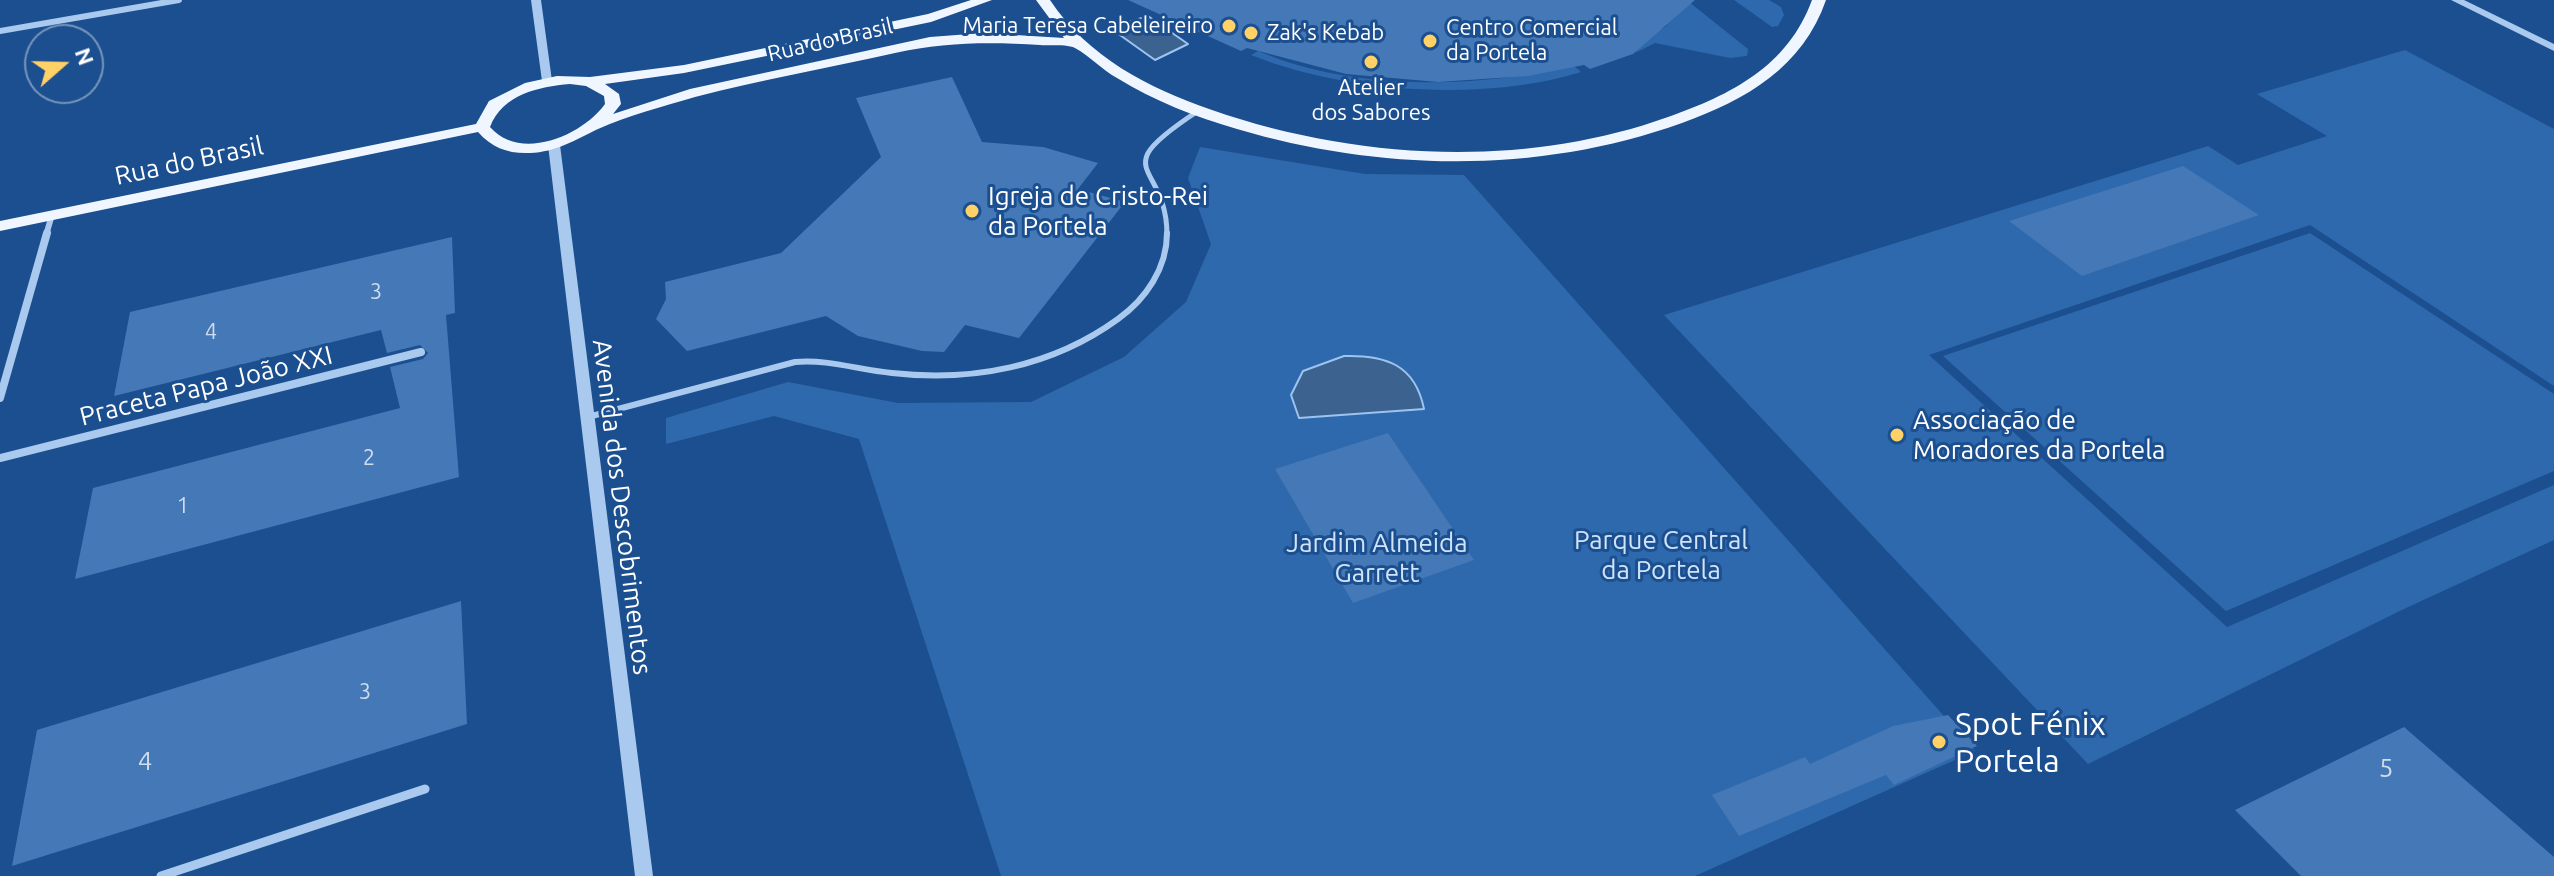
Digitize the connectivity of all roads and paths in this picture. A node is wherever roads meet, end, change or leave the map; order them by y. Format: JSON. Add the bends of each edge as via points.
{"nodes":[{"id":1,"x":179,"y":0,"type":"edge"},
{"id":2,"x":536,"y":0,"type":"edge"},
{"id":3,"x":985,"y":0,"type":"edge"},
{"id":4,"x":1043,"y":0,"type":"edge"},
{"id":5,"x":1819,"y":0,"type":"edge"},
{"id":6,"x":2456,"y":0,"type":"edge"},
{"id":7,"x":0,"y":31,"type":"edge"},
{"id":8,"x":1079,"y":43,"type":"junction"},
{"id":9,"x":2553,"y":47,"type":"edge"},
{"id":10,"x":547,"y":81,"type":"junction"},
{"id":11,"x":590,"y":82,"type":"junction"},
{"id":12,"x":1198,"y":111,"type":"junction"},
{"id":13,"x":597,"y":125,"type":"junction"},
{"id":14,"x":482,"y":127,"type":"junction"},
{"id":15,"x":554,"y":145,"type":"junction"},
{"id":16,"x":52,"y":215,"type":"junction"},
{"id":17,"x":0,"y":226,"type":"edge"},
{"id":18,"x":421,"y":352,"type":"dead end"},
{"id":19,"x":0,"y":398,"type":"edge"},
{"id":20,"x":586,"y":418,"type":"junction"},
{"id":21,"x":0,"y":458,"type":"edge"},
{"id":22,"x":425,"y":789,"type":"dead end"},
{"id":23,"x":161,"y":876,"type":"edge"},
{"id":24,"x":644,"y":876,"type":"edge"}],
"edges":[{"from":1,"to":7,"type":"street"},
{"from":2,"to":10,"type":"street"},
{"from":3,"to":11,"type":"main road","name":"Rua do Brasil","via":[[931,18],[684,69]]},
{"from":4,"to":8,"type":"main road"},
{"from":5,"to":12,"type":"main road","via":[[1803,37],[1757,81],[1684,118],[1589,143],[1478,155],[1391,152],[1306,141]]},
{"from":6,"to":9,"type":"street"},
{"from":8,"to":12,"type":"main road","via":[[1122,76]]},
{"from":8,"to":13,"type":"main road","name":"Rua do Brasil","via":[[983,37],[930,41],[690,94]]},
{"from":10,"to":11,"type":"main road","name":"Rua do Brasil"},
{"from":10,"to":14,"type":"main road","via":[[495,104]]},
{"from":11,"to":13,"type":"main road","via":[[611,94],[613,104]]},
{"from":12,"to":20,"type":"lane","via":[[1153,143],[1145,156],[1144,172],[1164,202],[1169,232],[1160,271],[1131,309],[1084,342],[1023,365],[954,376],[887,372],[824,359],[795,362]]},
{"from":13,"to":15,"type":"main road","name":"Rua do Brasil"},
{"from":14,"to":15,"type":"main road","via":[[499,144]]},
{"from":14,"to":16,"type":"main road","name":"Rua do Brasil"},
{"from":15,"to":20,"type":"street","name":"Avenida dos Descobrimentos"},
{"from":16,"to":17,"type":"main road","name":"Rua do Brasil"},
{"from":16,"to":19,"type":"street"},
{"from":18,"to":21,"type":"street","name":"Praceta Papa João XXI"},
{"from":20,"to":24,"type":"street","name":"Avenida dos Descobrimentos"},
{"from":22,"to":23,"type":"street"}]}
